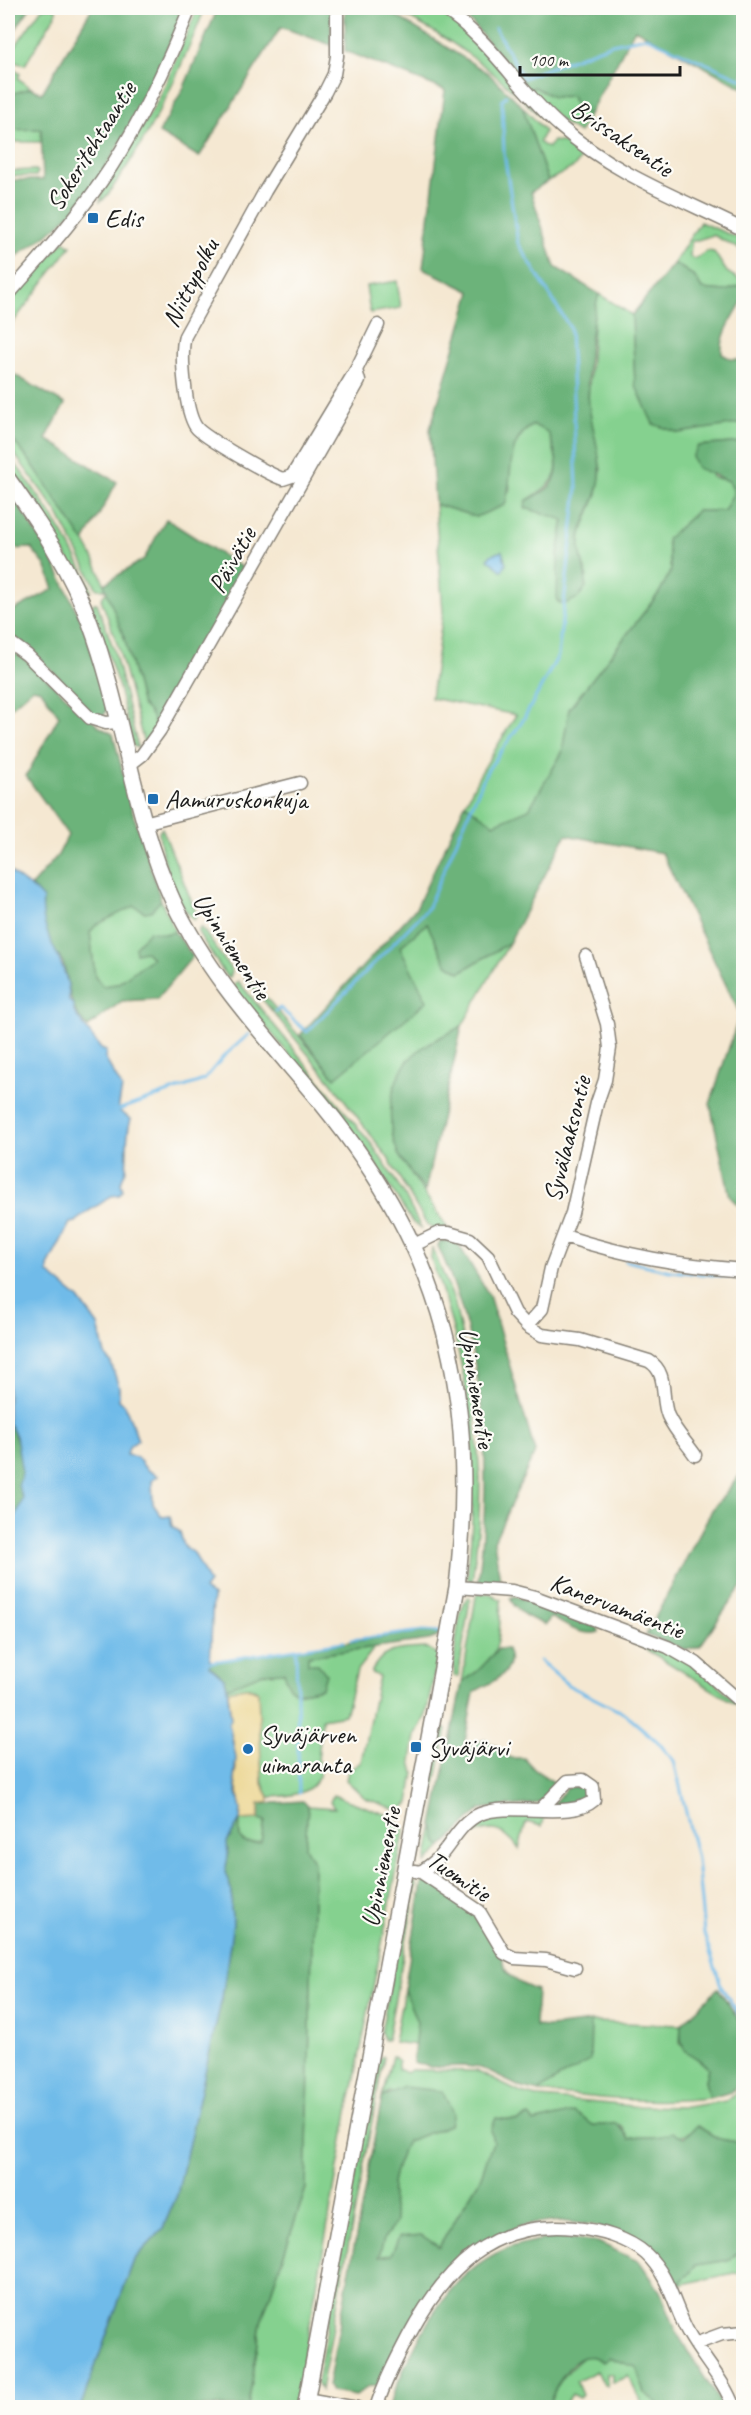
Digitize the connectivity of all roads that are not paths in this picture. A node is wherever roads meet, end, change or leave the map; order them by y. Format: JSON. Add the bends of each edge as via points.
{"nodes":[{"id":1,"x":190,"y":8,"type":"edge"},
{"id":2,"x":337,"y":8,"type":"edge"},
{"id":3,"x":442,"y":8,"type":"edge"},
{"id":4,"x":744,"y":230,"type":"edge"},
{"id":5,"x":8,"y":295,"type":"edge"},
{"id":6,"x":378,"y":325,"type":"dead end"},
{"id":7,"x":356,"y":370,"type":"junction"},
{"id":8,"x":8,"y":479,"type":"edge"},
{"id":9,"x":8,"y":641,"type":"edge"},
{"id":10,"x":118,"y":722,"type":"junction"},
{"id":11,"x":129,"y":765,"type":"junction"},
{"id":12,"x":300,"y":783,"type":"dead end"},
{"id":13,"x":144,"y":824,"type":"junction"},
{"id":14,"x":586,"y":956,"type":"dead end"},
{"id":15,"x":564,"y":1236,"type":"junction"},
{"id":16,"x":414,"y":1245,"type":"junction"},
{"id":17,"x":744,"y":1270,"type":"edge"},
{"id":18,"x":527,"y":1326,"type":"junction"},
{"id":19,"x":695,"y":1455,"type":"dead end"},
{"id":20,"x":457,"y":1587,"type":"junction"},
{"id":21,"x":744,"y":1705,"type":"edge"},
{"id":22,"x":541,"y":1809,"type":"dead end"},
{"id":23,"x":405,"y":1868,"type":"junction"},
{"id":24,"x":421,"y":1872,"type":"junction"},
{"id":25,"x":575,"y":1968,"type":"dead end"},
{"id":26,"x":744,"y":2332,"type":"edge"},
{"id":27,"x":694,"y":2344,"type":"junction"},
{"id":28,"x":305,"y":2403,"type":"edge"},
{"id":29,"x":357,"y":2408,"type":"edge"},
{"id":30,"x":376,"y":2408,"type":"edge"},
{"id":31,"x":734,"y":2408,"type":"edge"}],
"edges":[{"from":1,"to":5,"type":"street","name":"Sokeritehtaantie","via":[[156,87],[110,168],[62,234]]},
{"from":2,"to":7,"type":"street","name":"Niittypolku","via":[[338,56],[334,74],[185,336],[185,381],[196,427],[283,479],[292,476],[300,466]]},
{"from":3,"to":4,"type":"street","name":"Brissaksentie","via":[[473,30],[528,95],[580,142],[644,183]]},
{"from":6,"to":7,"type":"street","name":"Niittypolku"},
{"from":7,"to":11,"type":"street","name":"Päivätie","via":[[360,381],[233,604],[150,746]]},
{"from":8,"to":10,"type":"main road","name":"Upinniementie","via":[[53,546],[82,603],[103,662]]},
{"from":9,"to":10,"type":"street","via":[[90,718]]},
{"from":10,"to":11,"type":"main road","name":"Upinniementie"},
{"from":11,"to":13,"type":"main road","name":"Upinniementie"},
{"from":12,"to":13,"type":"street"},
{"from":13,"to":16,"type":"main road","name":"Upinniementie","via":[[171,896],[203,956],[345,1133],[372,1170]]},
{"from":14,"to":15,"type":"street","name":"Syvälaaksontie","via":[[607,1024],[610,1048],[579,1188]]},
{"from":15,"to":17,"type":"street","via":[[656,1261]]},
{"from":15,"to":18,"type":"street","name":"Syvälaaksontie","via":[[542,1310]]},
{"from":16,"to":18,"type":"street","via":[[439,1233],[470,1239],[488,1256],[515,1313]]},
{"from":16,"to":20,"type":"main road","name":"Upinniementie","via":[[439,1309],[456,1379],[463,1430],[465,1504]]},
{"from":18,"to":19,"type":"street","via":[[542,1335],[580,1340],[657,1366],[669,1417]]},
{"from":20,"to":21,"type":"street","name":"Kanervamäentie","via":[[524,1594],[668,1647],[696,1663]]},
{"from":20,"to":23,"type":"main road","name":"Upinniementie"},
{"from":22,"to":24,"type":"street","via":[[480,1814]]},
{"from":23,"to":24,"type":"street","name":"Tuomitie"},
{"from":23,"to":28,"type":"main road","name":"Upinniementie"},
{"from":24,"to":25,"type":"street","name":"Tuomitie","via":[[479,1911],[504,1953]]},
{"from":26,"to":27,"type":"street","via":[[722,2334]]},
{"from":27,"to":30,"type":"street","via":[[660,2269],[645,2253],[613,2236],[585,2229],[533,2229],[482,2248],[448,2275],[405,2344]]},
{"from":27,"to":31,"type":"street","via":[[727,2391]]},
{"from":28,"to":29,"type":"street"}]}
